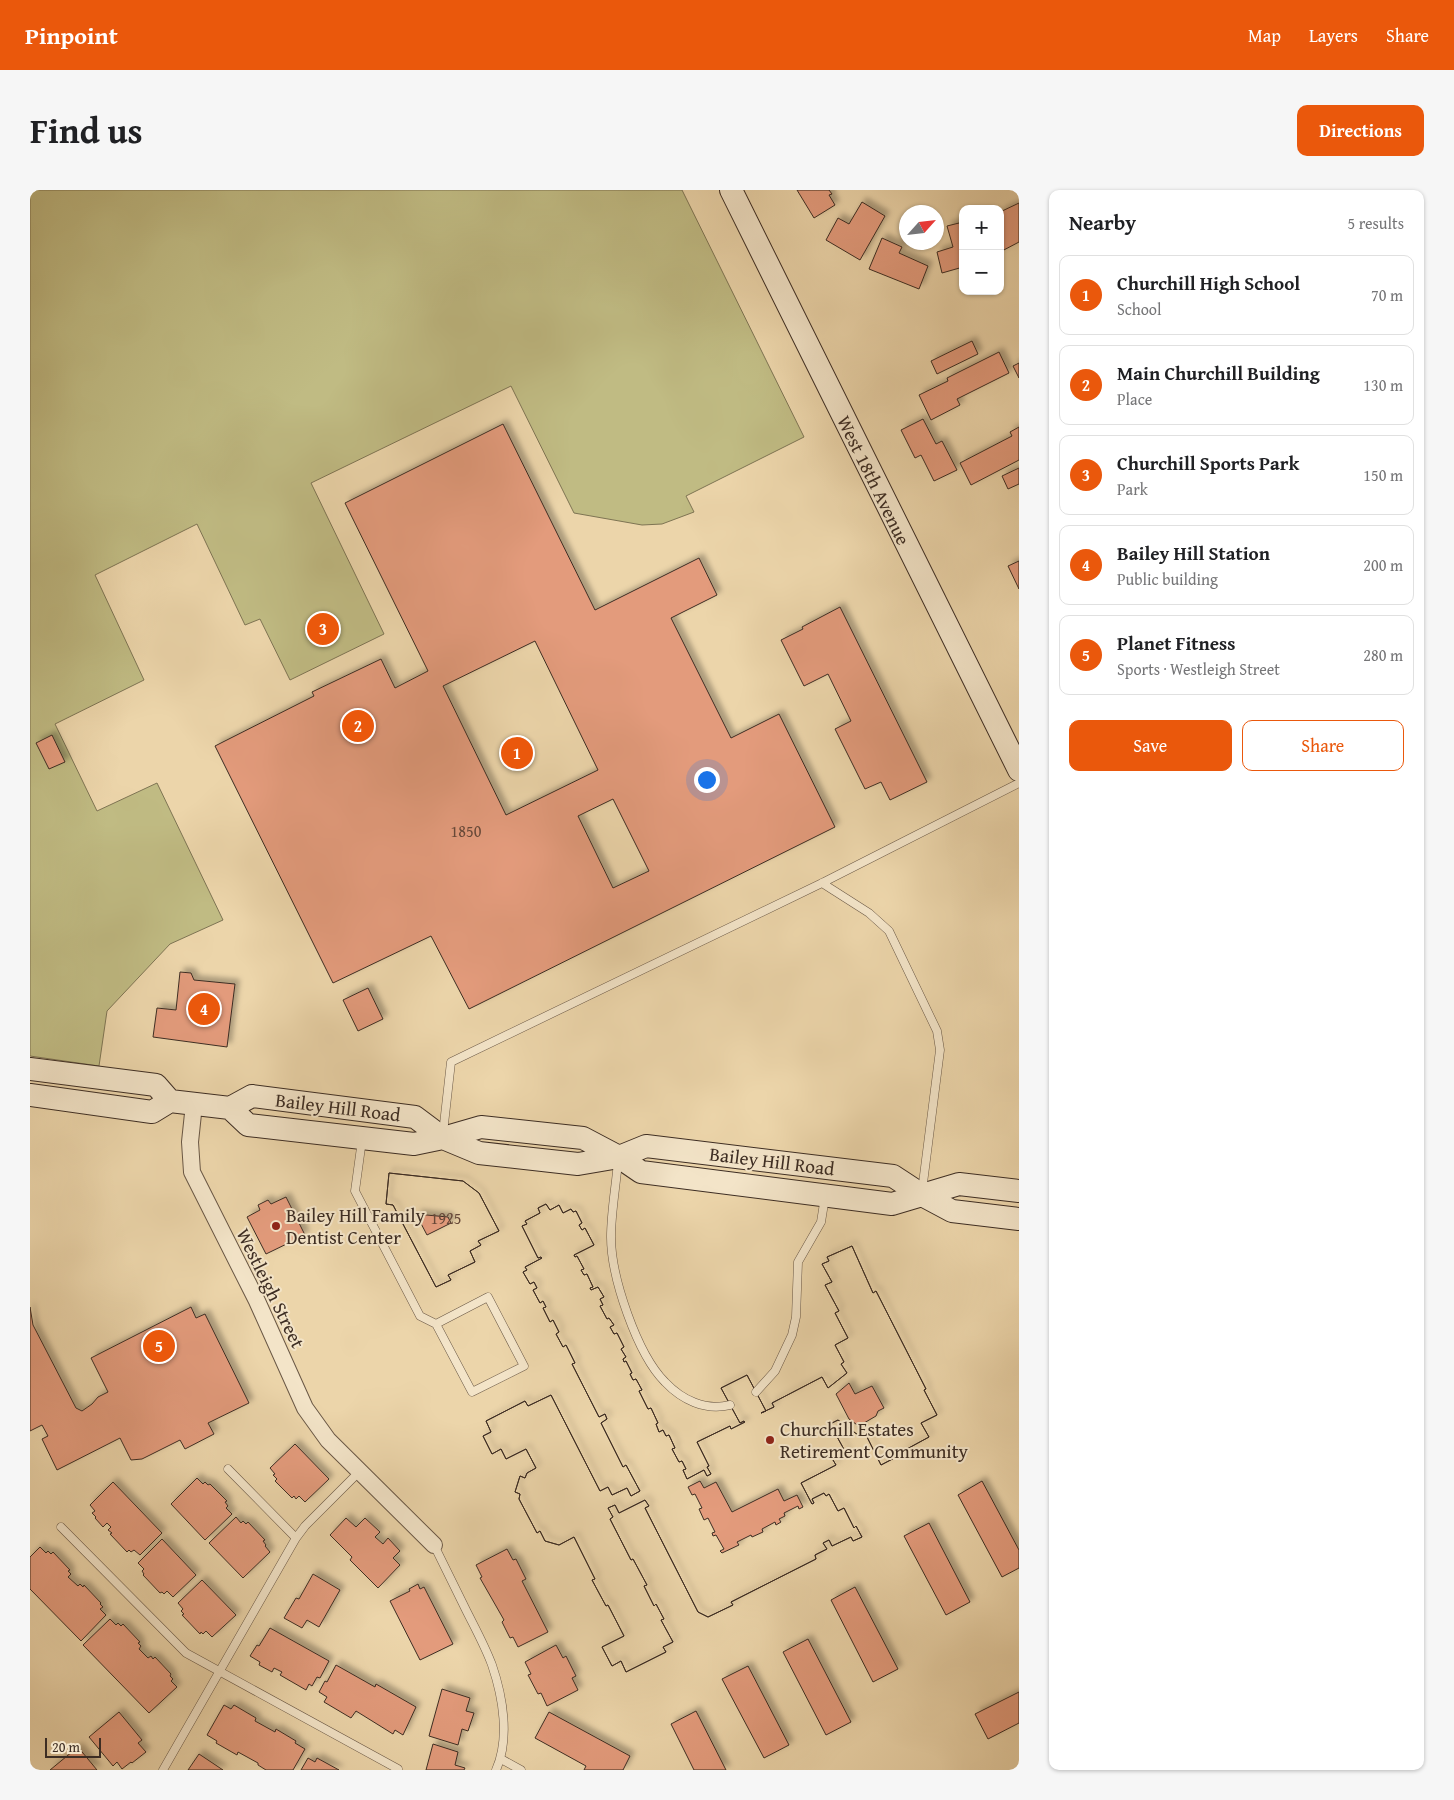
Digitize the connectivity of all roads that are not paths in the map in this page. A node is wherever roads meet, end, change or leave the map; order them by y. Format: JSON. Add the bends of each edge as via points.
{"nodes":[{"id":1,"x":731,"y":190,"type":"edge"},
{"id":2,"x":1019,"y":770,"type":"edge"},
{"id":3,"x":1019,"y":783,"type":"edge"},
{"id":4,"x":822,"y":884,"type":"junction"},
{"id":5,"x":30,"y":1069,"type":"edge"},
{"id":6,"x":106,"y":1079,"type":"junction"},
{"id":7,"x":60,"y":1081,"type":"dead end"},
{"id":8,"x":37,"y":1094,"type":"edge"},
{"id":9,"x":170,"y":1101,"type":"junction"},
{"id":10,"x":194,"y":1104,"type":"junction"},
{"id":11,"x":230,"y":1108,"type":"junction"},
{"id":12,"x":363,"y":1138,"type":"junction"},
{"id":13,"x":443,"y":1138,"type":"junction"},
{"id":14,"x":619,"y":1157,"type":"junction"},
{"id":15,"x":1019,"y":1190,"type":"edge"},
{"id":16,"x":825,"y":1195,"type":"junction"},
{"id":17,"x":922,"y":1195,"type":"junction"},
{"id":18,"x":1019,"y":1219,"type":"edge"},
{"id":19,"x":436,"y":1324,"type":"junction"},
{"id":20,"x":756,"y":1392,"type":"dead end"},
{"id":21,"x":730,"y":1405,"type":"dead end"},
{"id":22,"x":228,"y":1469,"type":"dead end"},
{"id":23,"x":360,"y":1472,"type":"junction"},
{"id":24,"x":61,"y":1527,"type":"dead end"},
{"id":25,"x":296,"y":1538,"type":"junction"},
{"id":26,"x":434,"y":1545,"type":"joint"},
{"id":27,"x":221,"y":1671,"type":"junction"},
{"id":28,"x":501,"y":1759,"type":"junction"},
{"id":29,"x":398,"y":1769,"type":"edge"},
{"id":30,"x":163,"y":1770,"type":"edge"},
{"id":31,"x":496,"y":1770,"type":"edge"},
{"id":32,"x":521,"y":1770,"type":"edge"}],
"edges":[{"from":1,"to":2,"type":"main road","name":"West 18th Avenue"},
{"from":3,"to":4,"type":"lane"},
{"from":4,"to":13,"type":"lane","via":[[451,1062]]},
{"from":4,"to":17,"type":"lane","via":[[869,913],[889,931],[936,1031],[940,1050]]},
{"from":5,"to":6,"type":"main road"},
{"from":6,"to":7,"type":"lane","via":[[100,1086]]},
{"from":6,"to":9,"type":"main road","via":[[156,1085]]},
{"from":8,"to":9,"type":"main road","via":[[152,1112]]},
{"from":9,"to":10,"type":"main road"},
{"from":10,"to":11,"type":"main road"},
{"from":10,"to":23,"type":"street","name":"Westleigh Street","via":[[190,1142],[192,1172],[257,1301],[305,1408],[322,1434]]},
{"from":11,"to":12,"type":"main road","name":"Bailey Hill Road","via":[[248,1124]]},
{"from":11,"to":13,"type":"main road","name":"Bailey Hill Road","via":[[252,1096],[415,1117]]},
{"from":12,"to":13,"type":"main road","name":"Bailey Hill Road","via":[[414,1144]]},
{"from":12,"to":19,"type":"lane","via":[[355,1191],[420,1316]]},
{"from":13,"to":14,"type":"main road","name":"Bailey Hill Road","via":[[481,1126],[583,1138]]},
{"from":14,"to":16,"type":"main road","name":"Bailey Hill Road","via":[[641,1172]]},
{"from":14,"to":17,"type":"main road","name":"Bailey Hill Road","via":[[646,1146],[893,1176]]},
{"from":14,"to":21,"type":"lane","via":[[611,1238],[617,1277],[634,1330],[664,1382],[683,1398],[705,1406]]},
{"from":15,"to":17,"type":"main road","name":"Bailey Hill Road","via":[[959,1184]]},
{"from":16,"to":17,"type":"main road","name":"Bailey Hill Road","via":[[892,1204]]},
{"from":16,"to":20,"type":"lane","via":[[821,1222],[798,1262],[796,1317],[792,1335],[770,1378]]},
{"from":17,"to":18,"type":"main road","name":"Bailey Hill Road","via":[[952,1212]]},
{"from":19,"to":19,"type":"lane","via":[[472,1392],[524,1366],[488,1297]]},
{"from":22,"to":25,"type":"lane"},
{"from":23,"to":25,"type":"lane","via":[[304,1526]]},
{"from":23,"to":26,"type":"street","name":"Westleigh Street"},
{"from":24,"to":27,"type":"lane","via":[[180,1649]]},
{"from":25,"to":27,"type":"lane"},
{"from":26,"to":28,"type":"lane","name":"Westleigh Street","via":[[492,1664],[503,1717]]},
{"from":27,"to":29,"type":"lane"},
{"from":27,"to":30,"type":"lane"},
{"from":28,"to":31,"type":"lane","name":"Westleigh Street"},
{"from":28,"to":32,"type":"lane"}]}
